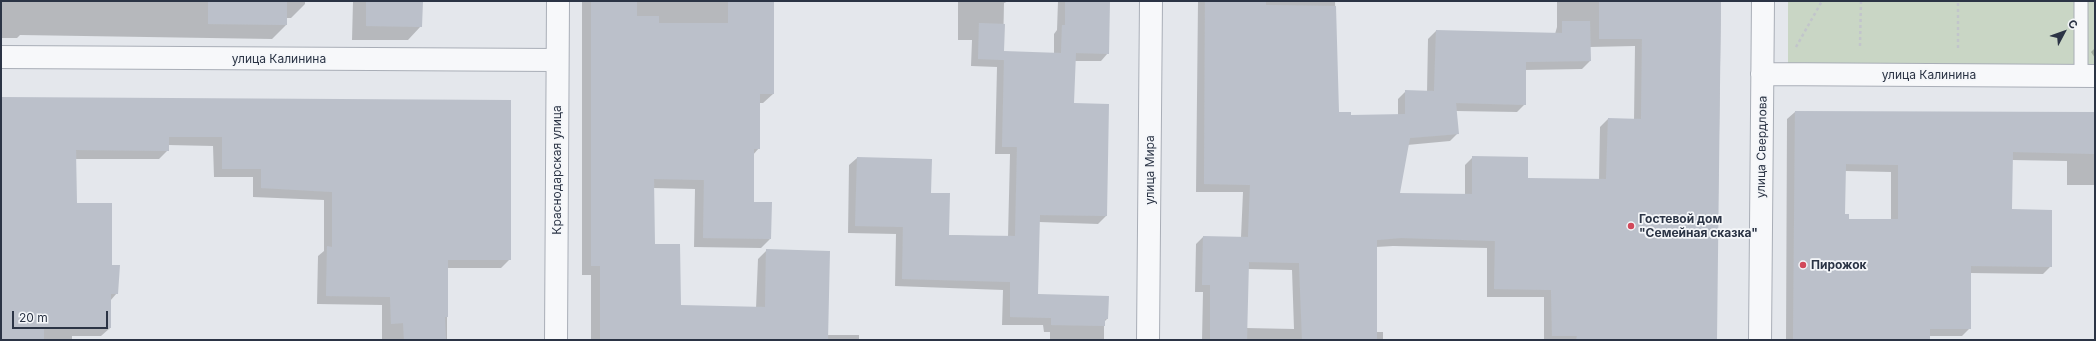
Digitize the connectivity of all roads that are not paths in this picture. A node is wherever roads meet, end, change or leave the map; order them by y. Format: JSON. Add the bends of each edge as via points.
{"nodes":[{"id":1,"x":558,"y":1,"type":"edge"},
{"id":2,"x":1151,"y":1,"type":"edge"},
{"id":3,"x":1763,"y":1,"type":"edge"},
{"id":4,"x":2081,"y":1,"type":"edge"},
{"id":5,"x":1,"y":57,"type":"edge"},
{"id":6,"x":557,"y":60,"type":"junction"},
{"id":7,"x":1762,"y":74,"type":"junction"},
{"id":8,"x":2088,"y":76,"type":"edge"},
{"id":9,"x":556,"y":340,"type":"edge"},
{"id":10,"x":1148,"y":340,"type":"edge"},
{"id":11,"x":1760,"y":340,"type":"edge"}],
"edges":[{"from":1,"to":6,"type":"street","name":"Краснодарская улица"},
{"from":2,"to":10,"type":"street","name":"улица Мира"},
{"from":3,"to":7,"type":"street","name":"улица Свердлова"},
{"from":4,"to":8,"type":"lane"},
{"from":5,"to":6,"type":"street","name":"улица Калинина"},
{"from":6,"to":9,"type":"street","name":"Краснодарская улица"},
{"from":7,"to":8,"type":"street","name":"улица Калинина"},
{"from":7,"to":11,"type":"street","name":"улица Свердлова"}]}
